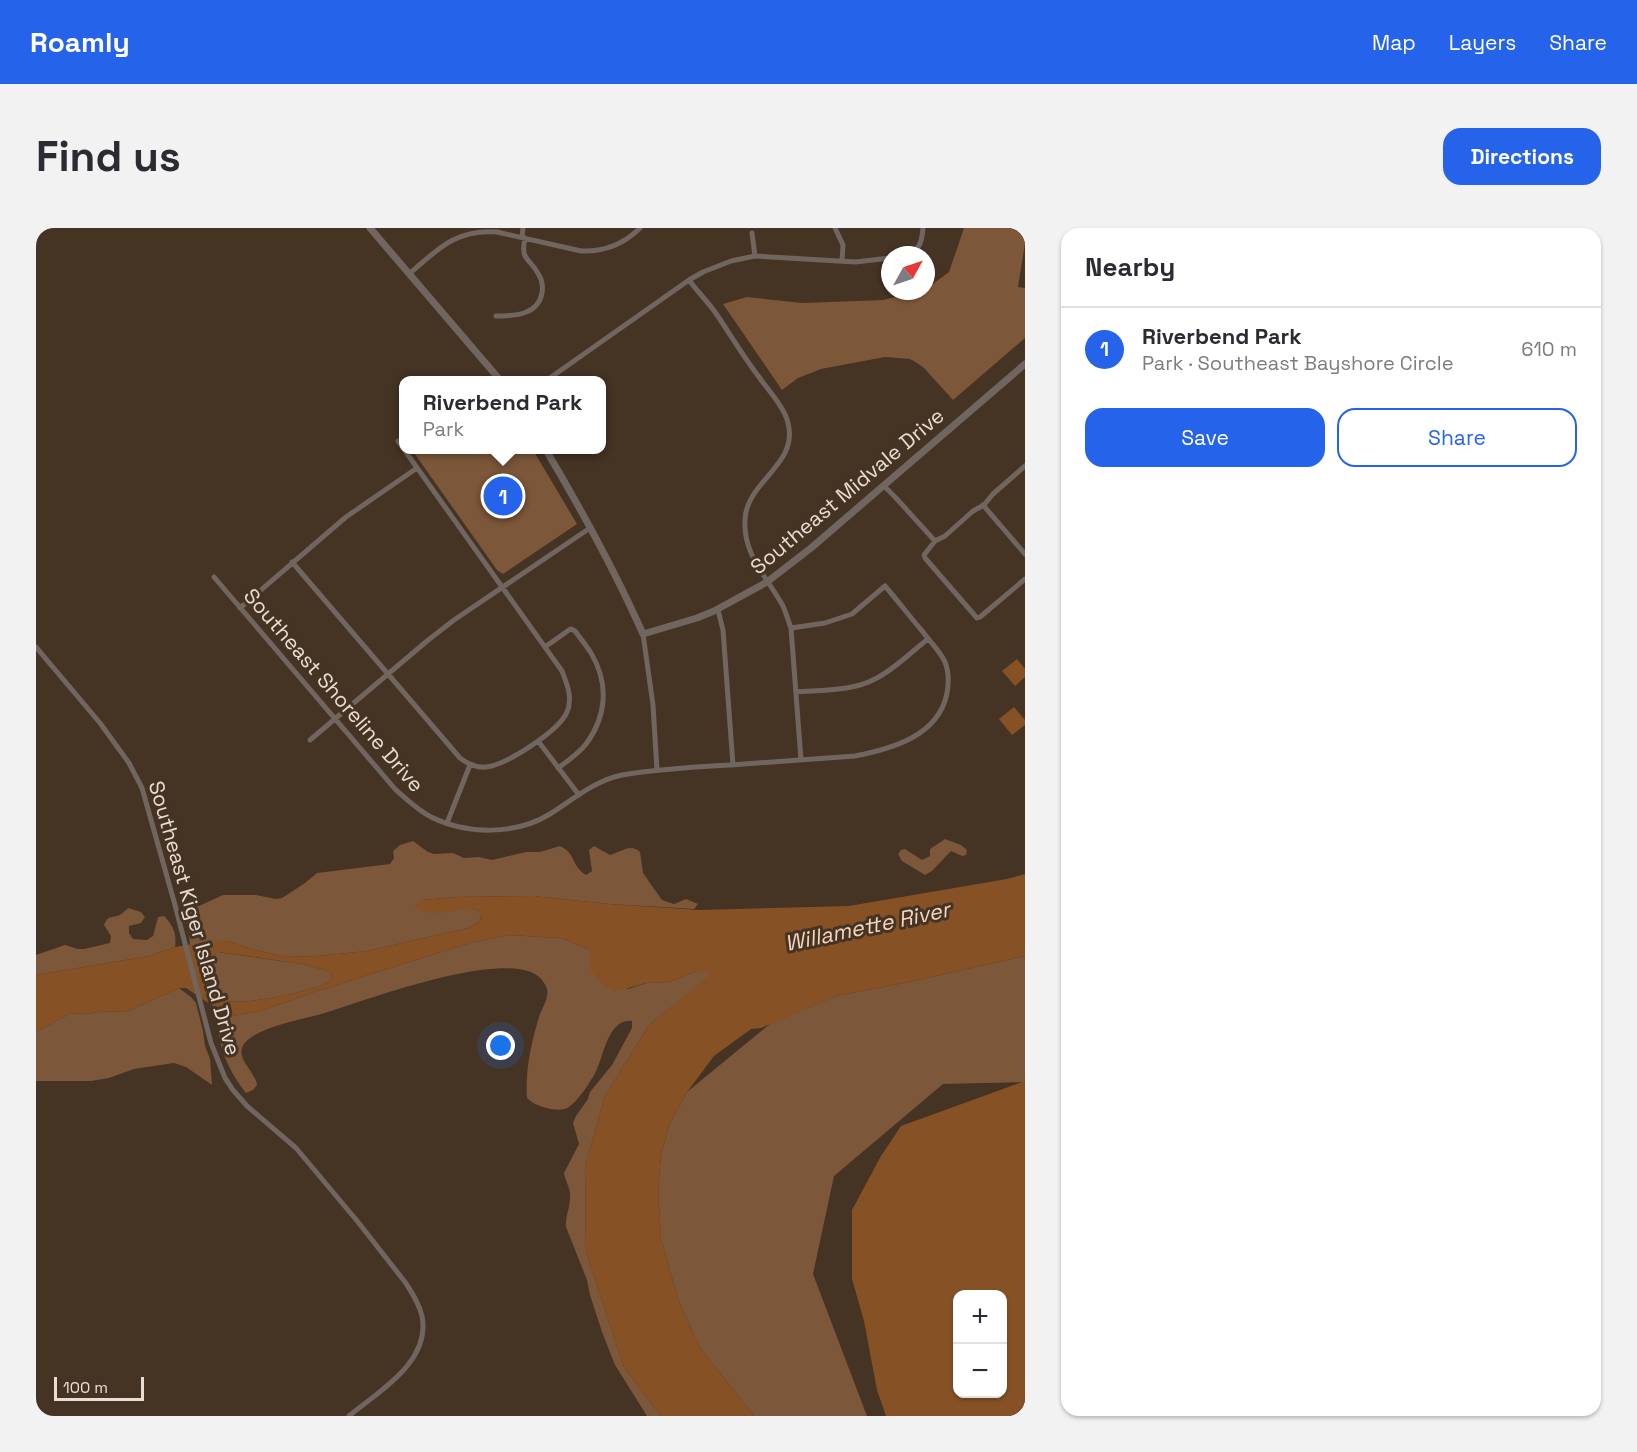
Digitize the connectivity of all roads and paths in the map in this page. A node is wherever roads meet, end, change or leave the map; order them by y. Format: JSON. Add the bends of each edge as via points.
{"nodes":[{"id":1,"x":370,"y":228,"type":"edge"},
{"id":2,"x":524,"y":228,"type":"edge"},
{"id":3,"x":640,"y":228,"type":"edge"},
{"id":4,"x":835,"y":228,"type":"edge"},
{"id":5,"x":923,"y":228,"type":"edge"},
{"id":6,"x":752,"y":232,"type":"dead end"},
{"id":7,"x":524,"y":237,"type":"junction"},
{"id":8,"x":919,"y":246,"type":"edge"},
{"id":9,"x":755,"y":256,"type":"junction"},
{"id":10,"x":881,"y":259,"type":"edge"},
{"id":11,"x":842,"y":261,"type":"junction"},
{"id":12,"x":409,"y":274,"type":"junction"},
{"id":13,"x":689,"y":280,"type":"junction"},
{"id":14,"x":496,"y":316,"type":"dead end"},
{"id":15,"x":1025,"y":363,"type":"edge"},
{"id":16,"x":496,"y":376,"type":"edge"},
{"id":17,"x":554,"y":376,"type":"edge"},
{"id":18,"x":407,"y":454,"type":"edge"},
{"id":19,"x":548,"y":454,"type":"edge"},
{"id":20,"x":1025,"y":466,"type":"edge"},
{"id":21,"x":417,"y":468,"type":"junction"},
{"id":22,"x":884,"y":486,"type":"junction"},
{"id":23,"x":983,"y":505,"type":"junction"},
{"id":24,"x":591,"y":528,"type":"junction"},
{"id":25,"x":935,"y":541,"type":"junction"},
{"id":26,"x":1025,"y":554,"type":"edge"},
{"id":27,"x":292,"y":562,"type":"junction"},
{"id":28,"x":214,"y":577,"type":"dead end"},
{"id":29,"x":1025,"y":579,"type":"edge"},
{"id":30,"x":767,"y":582,"type":"junction"},
{"id":31,"x":503,"y":587,"type":"junction"},
{"id":32,"x":240,"y":608,"type":"junction"},
{"id":33,"x":718,"y":609,"type":"junction"},
{"id":34,"x":791,"y":628,"type":"junction"},
{"id":35,"x":643,"y":634,"type":"junction"},
{"id":36,"x":928,"y":639,"type":"junction"},
{"id":37,"x":36,"y":647,"type":"edge"},
{"id":38,"x":545,"y":647,"type":"junction"},
{"id":39,"x":388,"y":673,"type":"junction"},
{"id":40,"x":796,"y":692,"type":"junction"},
{"id":41,"x":334,"y":719,"type":"junction"},
{"id":42,"x":310,"y":740,"type":"dead end"},
{"id":43,"x":538,"y":741,"type":"junction"},
{"id":44,"x":801,"y":760,"type":"junction"},
{"id":45,"x":470,"y":765,"type":"junction"},
{"id":46,"x":734,"y":765,"type":"junction"},
{"id":47,"x":558,"y":768,"type":"junction"},
{"id":48,"x":657,"y":770,"type":"junction"},
{"id":49,"x":579,"y":795,"type":"junction"},
{"id":50,"x":447,"y":823,"type":"junction"},
{"id":51,"x":349,"y":1416,"type":"edge"}],
"edges":[{"from":1,"to":12,"type":"street"},
{"from":2,"to":7,"type":"street"},
{"from":3,"to":7,"type":"street","via":[[618,244],[597,250],[581,251]]},
{"from":4,"to":11,"type":"street","via":[[843,245]]},
{"from":5,"to":8,"type":"street"},
{"from":6,"to":9,"type":"street"},
{"from":7,"to":12,"type":"street","via":[[488,231],[457,237]]},
{"from":7,"to":14,"type":"street","via":[[524,256],[540,276],[541,297],[523,314]]},
{"from":9,"to":11,"type":"street"},
{"from":9,"to":13,"type":"street","via":[[731,261]]},
{"from":10,"to":11,"type":"street"},
{"from":12,"to":16,"type":"street"},
{"from":13,"to":17,"type":"street"},
{"from":13,"to":30,"type":"street","via":[[788,421],[783,457],[754,491],[746,508],[748,548]]},
{"from":15,"to":22,"type":"street","name":"Southeast Midvale Drive"},
{"from":18,"to":21,"type":"street"},
{"from":19,"to":24,"type":"street"},
{"from":20,"to":23,"type":"street"},
{"from":21,"to":27,"type":"street","via":[[346,517]]},
{"from":21,"to":31,"type":"street"},
{"from":22,"to":25,"type":"street"},
{"from":22,"to":30,"type":"street","name":"Southeast Midvale Drive"},
{"from":23,"to":25,"type":"street"},
{"from":23,"to":26,"type":"street"},
{"from":24,"to":31,"type":"street"},
{"from":24,"to":35,"type":"street"},
{"from":25,"to":29,"type":"street","via":[[925,558],[977,618]]},
{"from":27,"to":32,"type":"street"},
{"from":27,"to":39,"type":"street"},
{"from":28,"to":32,"type":"street","name":"Southeast Shoreline Drive"},
{"from":30,"to":33,"type":"street","name":"Southeast Midvale Drive"},
{"from":30,"to":34,"type":"street"},
{"from":31,"to":38,"type":"street"},
{"from":31,"to":39,"type":"street"},
{"from":32,"to":41,"type":"street","name":"Southeast Shoreline Drive"},
{"from":33,"to":35,"type":"street","name":"Southeast Midvale Drive"},
{"from":33,"to":46,"type":"street"},
{"from":34,"to":36,"type":"street","name":"Southeast Shoreline Drive","via":[[852,614],[885,586]]},
{"from":34,"to":40,"type":"street"},
{"from":35,"to":48,"type":"street"},
{"from":36,"to":40,"type":"street","via":[[874,680],[850,687]]},
{"from":36,"to":44,"type":"street","name":"Southeast Shoreline Drive","via":[[945,662],[949,677],[945,704],[928,727],[878,751]]},
{"from":37,"to":51,"type":"street","name":"Southeast Kiger Island Drive","via":[[100,723],[142,788],[211,1043],[233,1090],[316,1171],[416,1298],[423,1333],[417,1353],[401,1373]]},
{"from":38,"to":43,"type":"street","via":[[562,671],[569,698],[561,722]]},
{"from":38,"to":47,"type":"street","via":[[569,630],[574,631],[591,653],[604,694],[596,728],[585,745]]},
{"from":39,"to":41,"type":"street"},
{"from":39,"to":45,"type":"street"},
{"from":40,"to":44,"type":"street"},
{"from":41,"to":42,"type":"street"},
{"from":41,"to":50,"type":"street","name":"Southeast Shoreline Drive","via":[[395,789],[415,807]]},
{"from":43,"to":45,"type":"street","via":[[503,763]]},
{"from":43,"to":47,"type":"street"},
{"from":44,"to":46,"type":"street","name":"Southeast Shoreline Drive"},
{"from":45,"to":50,"type":"street"},
{"from":46,"to":48,"type":"street","name":"Southeast Shoreline Drive"},
{"from":47,"to":49,"type":"street"},
{"from":48,"to":49,"type":"street","name":"Southeast Shoreline Drive","via":[[607,779]]},
{"from":49,"to":50,"type":"street","name":"Southeast Shoreline Drive","via":[[526,825],[490,831]]}]}
